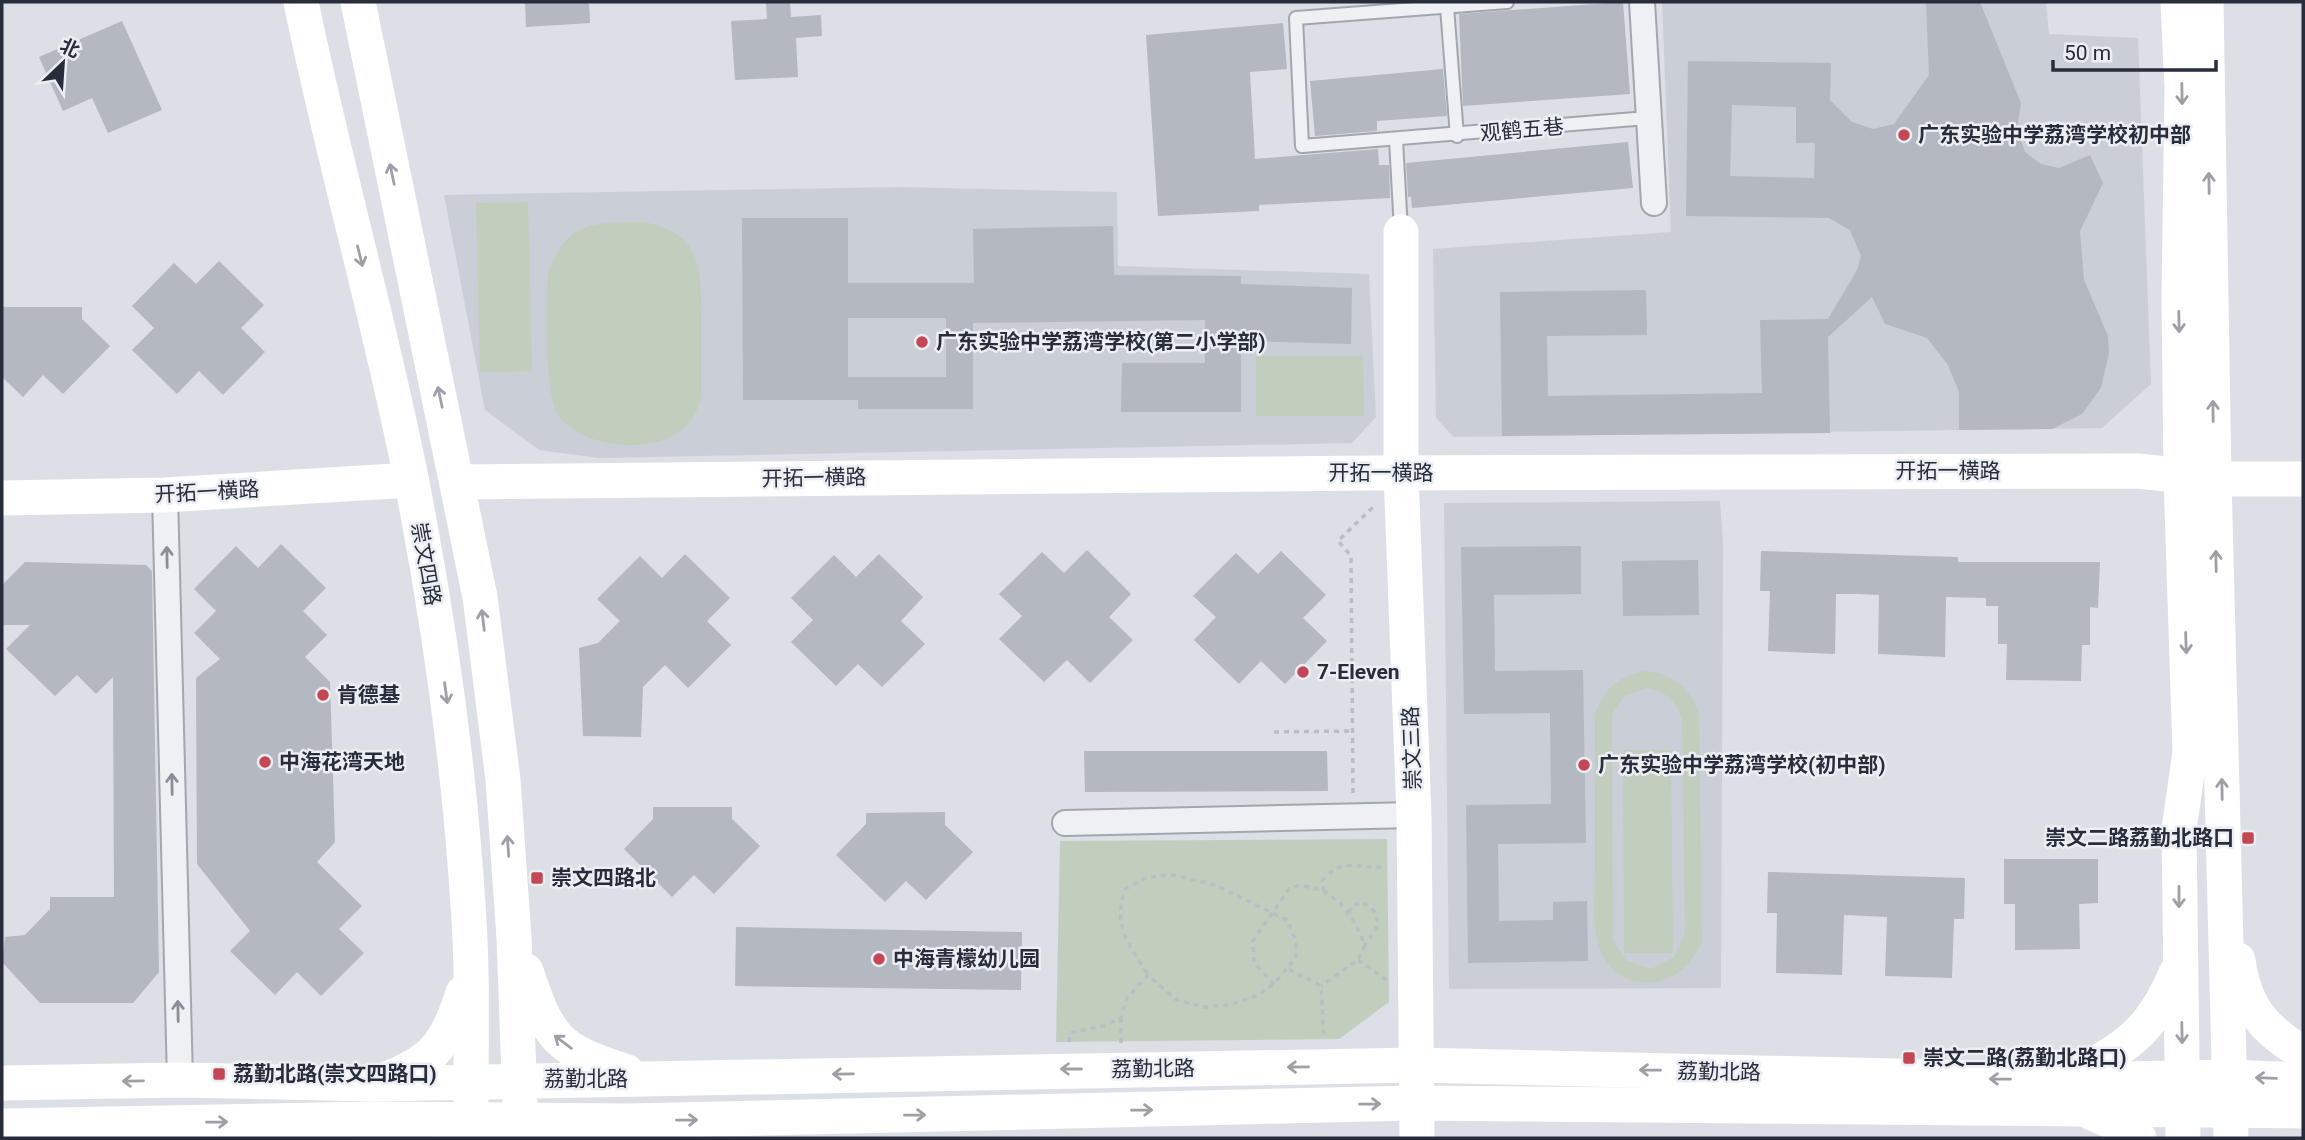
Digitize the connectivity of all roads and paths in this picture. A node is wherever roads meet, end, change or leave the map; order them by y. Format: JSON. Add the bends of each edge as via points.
{"nodes":[{"id":1,"x":288,"y":2,"type":"edge"},
{"id":2,"x":301,"y":2,"type":"edge"},
{"id":3,"x":1507,"y":2,"type":"edge"},
{"id":4,"x":1642,"y":2,"type":"edge"},
{"id":5,"x":2178,"y":2,"type":"edge"},
{"id":6,"x":2206,"y":2,"type":"edge"},
{"id":7,"x":360,"y":6,"type":"edge"},
{"id":8,"x":1447,"y":7,"type":"junction"},
{"id":9,"x":310,"y":47,"type":"junction"},
{"id":10,"x":373,"y":86,"type":"junction"},
{"id":11,"x":318,"y":92,"type":"junction"},
{"id":12,"x":1647,"y":118,"type":"junction"},
{"id":13,"x":1457,"y":136,"type":"junction"},
{"id":14,"x":1396,"y":140,"type":"junction"},
{"id":15,"x":1654,"y":203,"type":"dead end"},
{"id":16,"x":1401,"y":232,"type":"joint"},
{"id":17,"x":1401,"y":473,"type":"junction"},
{"id":18,"x":2198,"y":478,"type":"junction"},
{"id":19,"x":2303,"y":479,"type":"edge"},
{"id":20,"x":411,"y":480,"type":"junction"},
{"id":21,"x":459,"y":482,"type":"junction"},
{"id":22,"x":165,"y":495,"type":"junction"},
{"id":23,"x":2,"y":498,"type":"edge"},
{"id":24,"x":1368,"y":512,"type":"dead end"},
{"id":25,"x":1352,"y":731,"type":"junction"},
{"id":26,"x":1274,"y":732,"type":"dead end"},
{"id":27,"x":1414,"y":815,"type":"junction"},
{"id":28,"x":1353,"y":816,"type":"junction"},
{"id":29,"x":1065,"y":823,"type":"dead end"},
{"id":30,"x":2179,"y":830,"type":"junction"},
{"id":31,"x":2223,"y":838,"type":"junction"},
{"id":32,"x":1396,"y":867,"type":"dead end"},
{"id":33,"x":1324,"y":891,"type":"junction"},
{"id":34,"x":468,"y":908,"type":"junction"},
{"id":35,"x":1271,"y":912,"type":"junction"},
{"id":36,"x":1349,"y":913,"type":"junction"},
{"id":37,"x":513,"y":922,"type":"junction"},
{"id":38,"x":1365,"y":945,"type":"junction"},
{"id":39,"x":1358,"y":960,"type":"junction"},
{"id":40,"x":2180,"y":964,"type":"junction"},
{"id":41,"x":1289,"y":969,"type":"junction"},
{"id":42,"x":470,"y":973,"type":"junction"},
{"id":43,"x":1148,"y":975,"type":"junction"},
{"id":44,"x":1275,"y":984,"type":"junction"},
{"id":45,"x":1321,"y":986,"type":"junction"},
{"id":46,"x":1398,"y":987,"type":"dead end"},
{"id":47,"x":1121,"y":1018,"type":"junction"},
{"id":48,"x":1069,"y":1044,"type":"dead end"},
{"id":49,"x":1325,"y":1051,"type":"dead end"},
{"id":50,"x":1122,"y":1052,"type":"dead end"},
{"id":51,"x":2303,"y":1053,"type":"edge"},
{"id":52,"x":1415,"y":1065,"type":"junction"},
{"id":53,"x":732,"y":1077,"type":"junction"},
{"id":54,"x":520,"y":1079,"type":"junction"},
{"id":55,"x":647,"y":1079,"type":"junction"},
{"id":56,"x":180,"y":1080,"type":"junction"},
{"id":57,"x":471,"y":1080,"type":"junction"},
{"id":58,"x":2068,"y":1080,"type":"junction"},
{"id":59,"x":2303,"y":1080,"type":"edge"},
{"id":60,"x":2,"y":1083,"type":"edge"},
{"id":61,"x":373,"y":1084,"type":"junction"},
{"id":62,"x":1416,"y":1103,"type":"junction"},
{"id":63,"x":2183,"y":1109,"type":"edge"},
{"id":64,"x":2230,"y":1109,"type":"edge"},
{"id":65,"x":2085,"y":1110,"type":"junction"},
{"id":66,"x":2303,"y":1111,"type":"edge"},
{"id":67,"x":373,"y":1119,"type":"junction"},
{"id":68,"x":730,"y":1119,"type":"junction"},
{"id":69,"x":631,"y":1121,"type":"junction"},
{"id":70,"x":2,"y":1126,"type":"edge"},
{"id":71,"x":472,"y":1129,"type":"edge"},
{"id":72,"x":521,"y":1130,"type":"edge"},
{"id":73,"x":2303,"y":1131,"type":"edge"},
{"id":74,"x":436,"y":1138,"type":"edge"},
{"id":75,"x":595,"y":1138,"type":"edge"},
{"id":76,"x":1417,"y":1138,"type":"edge"},
{"id":77,"x":2139,"y":1138,"type":"edge"},
{"id":78,"x":2289,"y":1138,"type":"edge"}],
"edges":[{"from":1,"to":9,"type":"main road"},
{"from":2,"to":9,"type":"main road","name":"崇文四路"},
{"from":3,"to":8,"type":"lane"},
{"from":4,"to":12,"type":"street"},
{"from":5,"to":18,"type":"main road","one_way":true,"via":[[2182,90],[2179,298]]},
{"from":18,"to":6,"type":"main road","one_way":true},
{"from":7,"to":10,"type":"main road"},
{"from":8,"to":13,"type":"lane"},
{"from":8,"to":14,"type":"lane","name":"观鹤五巷","via":[[1296,18],[1301,146]]},
{"from":9,"to":11,"type":"main road","name":"崇文四路"},
{"from":10,"to":11,"type":"main road","via":[[351,62],[329,68]]},
{"from":21,"to":10,"type":"main road","one_way":true},
{"from":11,"to":20,"type":"main road","name":"崇文四路","one_way":true},
{"from":12,"to":13,"type":"lane","name":"观鹤五巷"},
{"from":12,"to":15,"type":"street"},
{"from":13,"to":14,"type":"lane","name":"观鹤五巷"},
{"from":14,"to":16,"type":"lane"},
{"from":16,"to":17,"type":"main road","name":"崇文三路"},
{"from":17,"to":18,"type":"main road","name":"开拓一横路","via":[[2138,471]]},
{"from":17,"to":21,"type":"main road","name":"开拓一横路"},
{"from":17,"to":27,"type":"main road","name":"崇文三路"},
{"from":18,"to":19,"type":"main road","name":"开拓一横路"},
{"from":18,"to":30,"type":"main road","one_way":true,"via":[[2190,752]]},
{"from":31,"to":18,"type":"main road","one_way":true},
{"from":20,"to":22,"type":"main road","name":"开拓一横路"},
{"from":20,"to":34,"type":"main road","name":"崇文四路","one_way":true,"via":[[457,768]]},
{"from":37,"to":21,"type":"main road","one_way":true,"via":[[503,780],[480,597]]},
{"from":22,"to":23,"type":"main road","name":"开拓一横路"},
{"from":56,"to":22,"type":"street","one_way":true},
{"from":24,"to":25,"type":"path","via":[[1338,541],[1351,556]]},
{"from":25,"to":26,"type":"path"},
{"from":25,"to":28,"type":"path"},
{"from":27,"to":28,"type":"street"},
{"from":27,"to":52,"type":"main road","name":"崇文三路"},
{"from":28,"to":29,"type":"street"},
{"from":30,"to":31,"type":"main road","via":[[2195,852],[2211,852]]},
{"from":30,"to":40,"type":"main road","one_way":true},
{"from":31,"to":51,"type":"main road","via":[[2241,978],[2257,1017],[2275,1037]]},
{"from":31,"to":64,"type":"main road"},
{"from":32,"to":33,"type":"path","via":[[1347,864],[1333,868],[1322,881]]},
{"from":33,"to":35,"type":"path","via":[[1300,885],[1289,890]]},
{"from":33,"to":36,"type":"path"},
{"from":34,"to":37,"type":"main road","via":[[486,922]]},
{"from":34,"to":42,"type":"main road","name":"崇文四路"},
{"from":35,"to":41,"type":"path","via":[[1287,920],[1296,941],[1296,958]]},
{"from":35,"to":43,"type":"path","via":[[1215,885],[1173,875],[1147,877],[1125,889],[1119,909],[1122,932]]},
{"from":35,"to":44,"type":"path","via":[[1253,941],[1254,963]]},
{"from":36,"to":38,"type":"path"},
{"from":36,"to":38,"type":"path","via":[[1362,902],[1374,911],[1379,924]]},
{"from":37,"to":54,"type":"main road"},
{"from":55,"to":37,"type":"main road","one_way":true,"via":[[587,1057],[557,1040],[542,1017]]},
{"from":38,"to":39,"type":"path"},
{"from":39,"to":45,"type":"path"},
{"from":39,"to":46,"type":"path"},
{"from":40,"to":58,"type":"main road","via":[[2160,1010],[2145,1030]]},
{"from":40,"to":63,"type":"main road","one_way":true},
{"from":41,"to":44,"type":"path"},
{"from":41,"to":45,"type":"path"},
{"from":42,"to":57,"type":"main road","name":"崇文四路"},
{"from":42,"to":61,"type":"main road","via":[[442,1045],[422,1064]]},
{"from":43,"to":44,"type":"path","via":[[1175,999],[1204,1007],[1229,1005]]},
{"from":43,"to":47,"type":"path","via":[[1127,998]]},
{"from":45,"to":49,"type":"path"},
{"from":47,"to":48,"type":"path","via":[[1070,1033]]},
{"from":47,"to":50,"type":"path"},
{"from":52,"to":53,"type":"main road","name":"荔勤北路","one_way":true},
{"from":58,"to":52,"type":"main road","name":"荔勤北路","one_way":true},
{"from":52,"to":62,"type":"main road","name":"崇文三路"},
{"from":53,"to":55,"type":"main road","name":"荔勤北路"},
{"from":53,"to":68,"type":"main road","via":[[718,1092],[719,1107]]},
{"from":54,"to":55,"type":"main road","name":"荔勤北路"},
{"from":54,"to":57,"type":"main road","name":"荔勤北路"},
{"from":54,"to":72,"type":"main road"},
{"from":56,"to":60,"type":"main road","name":"荔勤北路","one_way":true},
{"from":56,"to":61,"type":"main road","name":"荔勤北路"},
{"from":57,"to":61,"type":"main road","name":"荔勤北路"},
{"from":57,"to":71,"type":"main road","name":"崇文四路"},
{"from":58,"to":63,"type":"main road","name":"荔勤北路"},
{"from":59,"to":64,"type":"main road","name":"荔勤北路","one_way":true},
{"from":62,"to":65,"type":"main road","name":"荔勤北路"},
{"from":68,"to":62,"type":"main road","name":"荔勤北路","one_way":true},
{"from":62,"to":76,"type":"main road","name":"崇文三路"},
{"from":63,"to":64,"type":"main road","name":"荔勤北路"},
{"from":63,"to":65,"type":"main road","name":"荔勤北路"},
{"from":64,"to":66,"type":"main road","name":"荔勤北路"},
{"from":65,"to":77,"type":"main road"},
{"from":70,"to":67,"type":"main road","name":"荔勤北路","one_way":true},
{"from":67,"to":71,"type":"main road","name":"荔勤北路"},
{"from":67,"to":74,"type":"main road"},
{"from":69,"to":68,"type":"main road","name":"荔勤北路","one_way":true},
{"from":69,"to":72,"type":"main road","name":"荔勤北路"},
{"from":69,"to":75,"type":"main road"},
{"from":71,"to":72,"type":"main road","name":"荔勤北路"},
{"from":73,"to":78,"type":"main road"}]}
